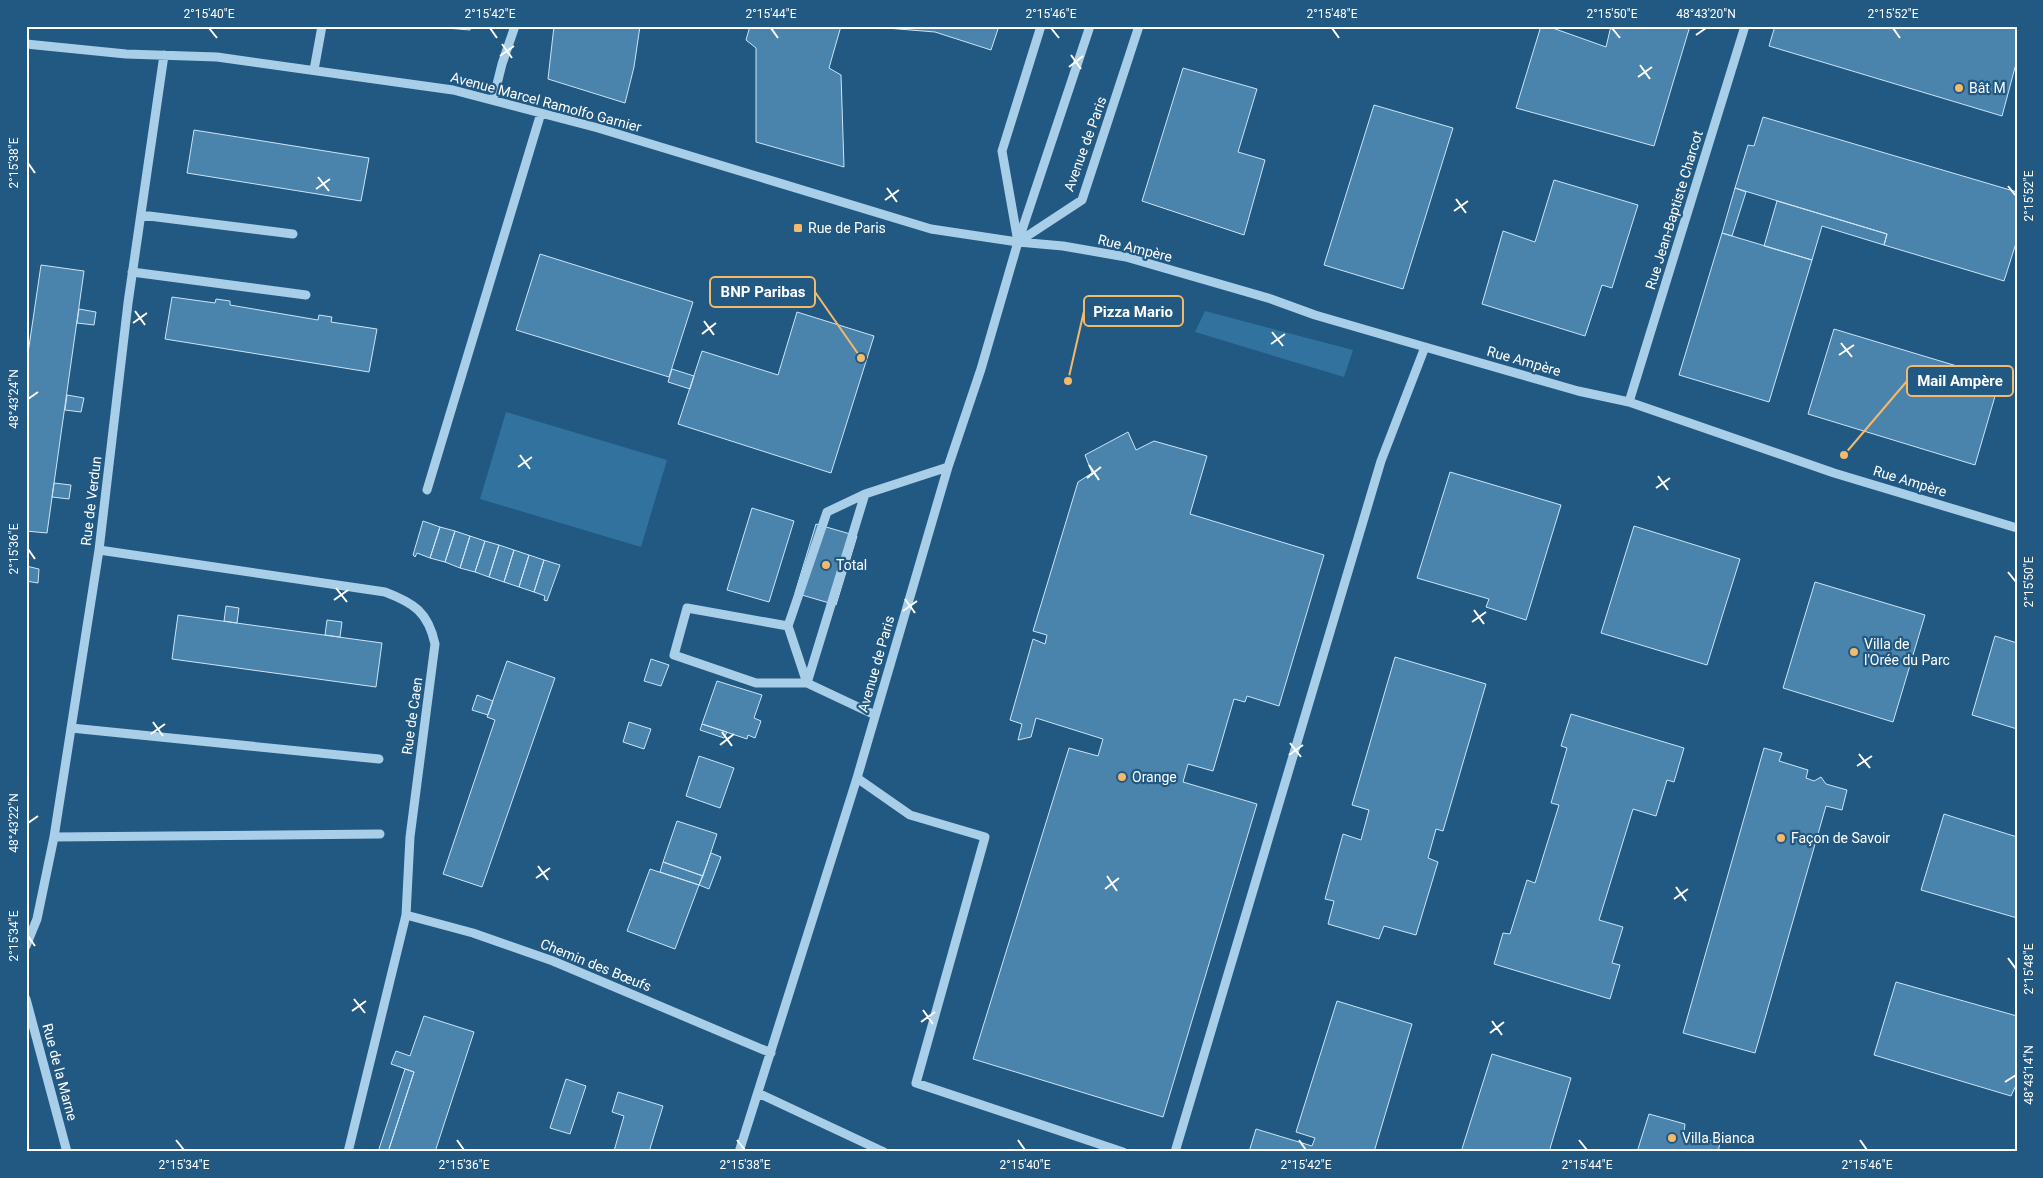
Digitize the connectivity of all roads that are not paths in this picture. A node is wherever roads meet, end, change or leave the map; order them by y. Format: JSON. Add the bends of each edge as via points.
{"nodes":[{"id":1,"x":322,"y":26,"type":"edge"},
{"id":2,"x":515,"y":26,"type":"edge"},
{"id":3,"x":1041,"y":26,"type":"edge"},
{"id":4,"x":1090,"y":26,"type":"edge"},
{"id":5,"x":1139,"y":26,"type":"edge"},
{"id":6,"x":1745,"y":26,"type":"edge"},
{"id":7,"x":26,"y":44,"type":"edge"},
{"id":8,"x":164,"y":55,"type":"junction"},
{"id":9,"x":314,"y":70,"type":"junction"},
{"id":10,"x":493,"y":100,"type":"junction"},
{"id":11,"x":541,"y":113,"type":"junction"},
{"id":12,"x":141,"y":215,"type":"junction"},
{"id":13,"x":293,"y":234,"type":"dead end"},
{"id":14,"x":1018,"y":242,"type":"junction"},
{"id":15,"x":132,"y":272,"type":"junction"},
{"id":16,"x":306,"y":295,"type":"dead end"},
{"id":17,"x":1425,"y":347,"type":"junction"},
{"id":18,"x":1629,"y":402,"type":"junction"},
{"id":19,"x":948,"y":467,"type":"junction"},
{"id":20,"x":426,"y":490,"type":"dead end"},
{"id":21,"x":865,"y":494,"type":"junction"},
{"id":22,"x":2017,"y":528,"type":"edge"},
{"id":23,"x":99,"y":550,"type":"junction"},
{"id":24,"x":788,"y":626,"type":"junction"},
{"id":25,"x":808,"y":683,"type":"junction"},
{"id":26,"x":875,"y":715,"type":"junction"},
{"id":27,"x":71,"y":728,"type":"junction"},
{"id":28,"x":379,"y":759,"type":"dead end"},
{"id":29,"x":857,"y":778,"type":"junction"},
{"id":30,"x":380,"y":834,"type":"dead end"},
{"id":31,"x":54,"y":837,"type":"junction"},
{"id":32,"x":406,"y":915,"type":"junction"},
{"id":33,"x":26,"y":946,"type":"edge"},
{"id":34,"x":26,"y":999,"type":"edge"},
{"id":35,"x":771,"y":1053,"type":"junction"},
{"id":36,"x":758,"y":1093,"type":"junction"},
{"id":37,"x":67,"y":1152,"type":"edge"},
{"id":38,"x":348,"y":1152,"type":"edge"},
{"id":39,"x":739,"y":1152,"type":"edge"},
{"id":40,"x":884,"y":1152,"type":"edge"},
{"id":41,"x":1122,"y":1152,"type":"edge"},
{"id":42,"x":1175,"y":1152,"type":"edge"}],
"edges":[{"from":1,"to":9,"type":"street"},
{"from":2,"to":10,"type":"street"},
{"from":3,"to":14,"type":"street","name":"Avenue de Paris","via":[[1002,151]]},
{"from":4,"to":14,"type":"street"},
{"from":5,"to":14,"type":"street","name":"Avenue de Paris","via":[[1082,200]]},
{"from":6,"to":18,"type":"street","name":"Rue Jean-Baptiste Charcot"},
{"from":7,"to":8,"type":"street","name":"Avenue Marcel Ramolfo Garnier"},
{"from":8,"to":9,"type":"street","name":"Avenue Marcel Ramolfo Garnier","via":[[217,57]]},
{"from":8,"to":12,"type":"street","name":"Rue de Verdun"},
{"from":9,"to":10,"type":"street","name":"Avenue Marcel Ramolfo Garnier","via":[[453,90]]},
{"from":10,"to":11,"type":"street","name":"Avenue Marcel Ramolfo Garnier"},
{"from":11,"to":14,"type":"street","name":"Avenue Marcel Ramolfo Garnier","via":[[932,229]]},
{"from":11,"to":20,"type":"street"},
{"from":12,"to":13,"type":"street"},
{"from":12,"to":15,"type":"street","name":"Rue de Verdun"},
{"from":14,"to":17,"type":"street","name":"Rue Ampère","via":[[1126,258]]},
{"from":14,"to":19,"type":"street","name":"Avenue de Paris"},
{"from":15,"to":16,"type":"street"},
{"from":15,"to":23,"type":"street","name":"Rue de Verdun"},
{"from":17,"to":18,"type":"street","name":"Rue Ampère","via":[[1578,391]]},
{"from":17,"to":42,"type":"street","via":[[1381,461]]},
{"from":18,"to":22,"type":"street","name":"Rue Ampère","via":[[1834,473]]},
{"from":19,"to":21,"type":"street"},
{"from":19,"to":26,"type":"street","name":"Avenue de Paris"},
{"from":21,"to":24,"type":"street","via":[[827,512]]},
{"from":21,"to":25,"type":"street"},
{"from":23,"to":27,"type":"street","name":"Rue de Verdun"},
{"from":23,"to":32,"type":"street","name":"Rue de Caen","via":[[385,592],[412,604],[424,616],[432,627],[435,644],[410,837]]},
{"from":24,"to":25,"type":"street"},
{"from":24,"to":25,"type":"street","via":[[686,608],[674,655],[756,683]]},
{"from":25,"to":26,"type":"street"},
{"from":26,"to":29,"type":"street","name":"Avenue de Paris"},
{"from":27,"to":28,"type":"street"},
{"from":27,"to":31,"type":"street","name":"Rue de Verdun"},
{"from":29,"to":35,"type":"street","name":"Avenue de Paris"},
{"from":29,"to":41,"type":"street","via":[[910,815],[985,837],[916,1083]]},
{"from":30,"to":31,"type":"street"},
{"from":31,"to":33,"type":"street","name":"Rue de Verdun","via":[[38,919]]},
{"from":32,"to":35,"type":"street","name":"Chemin des Bœufs","via":[[472,933],[553,961]]},
{"from":32,"to":38,"type":"street","name":"Rue de Caen"},
{"from":34,"to":37,"type":"street","name":"Rue de la Marne"},
{"from":35,"to":36,"type":"street","name":"Avenue de Paris"},
{"from":36,"to":39,"type":"street","name":"Avenue de Paris"},
{"from":36,"to":40,"type":"street"}]}
